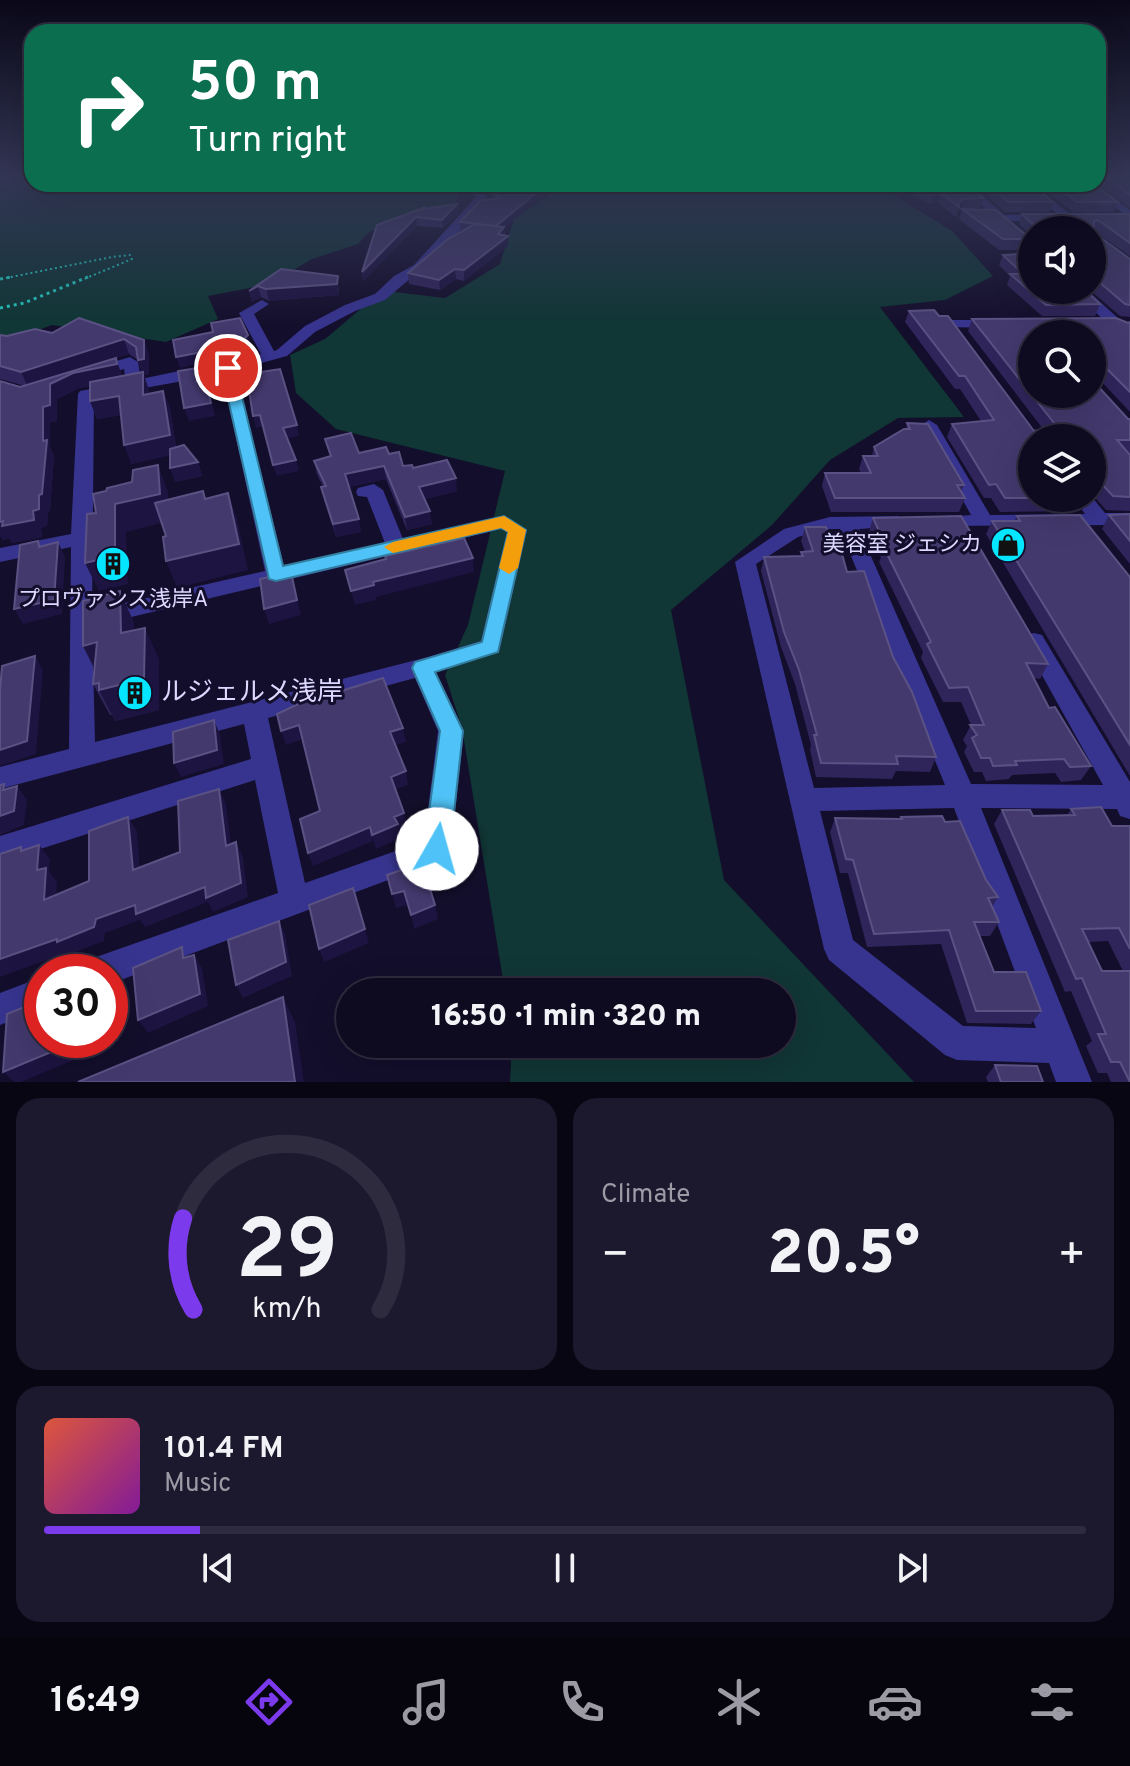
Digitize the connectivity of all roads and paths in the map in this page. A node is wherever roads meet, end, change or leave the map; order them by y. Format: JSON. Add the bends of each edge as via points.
{"nodes":[{"id":1,"x":460,"y":225,"type":"edge"},
{"id":2,"x":0,"y":279,"type":"edge"},
{"id":3,"x":262,"y":304,"type":"dead end"},
{"id":4,"x":1098,"y":304,"type":"edge"},
{"id":5,"x":0,"y":308,"type":"edge"},
{"id":6,"x":1123,"y":323,"type":"edge"},
{"id":7,"x":1008,"y":324,"type":"edge"},
{"id":8,"x":961,"y":337,"type":"edge"},
{"id":9,"x":1130,"y":337,"type":"edge"},
{"id":10,"x":270,"y":358,"type":"junction"},
{"id":11,"x":228,"y":368,"type":"junction"},
{"id":12,"x":84,"y":376,"type":"edge"},
{"id":13,"x":135,"y":386,"type":"junction"},
{"id":14,"x":929,"y":425,"type":"edge"},
{"id":15,"x":365,"y":492,"type":"dead end"},
{"id":16,"x":1087,"y":512,"type":"edge"},
{"id":17,"x":1089,"y":519,"type":"junction"},
{"id":18,"x":1130,"y":519,"type":"edge"},
{"id":19,"x":975,"y":521,"type":"junction"},
{"id":20,"x":847,"y":523,"type":"junction"},
{"id":21,"x":81,"y":538,"type":"junction"},
{"id":22,"x":1097,"y":541,"type":"edge"},
{"id":23,"x":396,"y":547,"type":"junction"},
{"id":24,"x":981,"y":549,"type":"edge"},
{"id":25,"x":0,"y":555,"type":"edge"},
{"id":26,"x":276,"y":575,"type":"junction"},
{"id":27,"x":1021,"y":618,"type":"edge"},
{"id":28,"x":84,"y":620,"type":"junction"},
{"id":29,"x":422,"y":668,"type":"junction"},
{"id":30,"x":254,"y":712,"type":"junction"},
{"id":31,"x":82,"y":754,"type":"junction"},
{"id":32,"x":263,"y":766,"type":"junction"},
{"id":33,"x":0,"y":778,"type":"edge"},
{"id":34,"x":963,"y":796,"type":"junction"},
{"id":35,"x":805,"y":800,"type":"junction"},
{"id":36,"x":1128,"y":800,"type":"edge"},
{"id":37,"x":0,"y":849,"type":"edge"},
{"id":38,"x":294,"y":900,"type":"junction"},
{"id":39,"x":128,"y":961,"type":"edge"},
{"id":40,"x":24,"y":1000,"type":"edge"},
{"id":41,"x":0,"y":1009,"type":"edge"},
{"id":42,"x":1058,"y":1046,"type":"junction"},
{"id":43,"x":1074,"y":1082,"type":"edge"}],
"edges":[{"from":1,"to":10,"type":"street","via":[[430,258],[380,297],[339,313]]},
{"from":2,"to":5,"type":"path","via":[[112,257],[132,259]]},
{"from":3,"to":10,"type":"street","via":[[246,313]]},
{"from":4,"to":6,"type":"street"},
{"from":6,"to":9,"type":"street"},
{"from":7,"to":8,"type":"street","via":[[952,324]]},
{"from":10,"to":11,"type":"street"},
{"from":11,"to":13,"type":"street"},
{"from":11,"to":26,"type":"street"},
{"from":12,"to":13,"type":"street","via":[[130,362]]},
{"from":13,"to":21,"type":"street","via":[[86,394]]},
{"from":14,"to":19,"type":"street"},
{"from":15,"to":23,"type":"street","via":[[374,490]]},
{"from":16,"to":17,"type":"street"},
{"from":17,"to":18,"type":"street"},
{"from":17,"to":19,"type":"street"},
{"from":17,"to":22,"type":"street"},
{"from":19,"to":20,"type":"street"},
{"from":19,"to":24,"type":"street"},
{"from":20,"to":34,"type":"street"},
{"from":20,"to":35,"type":"street","via":[[791,533],[745,562]]},
{"from":21,"to":25,"type":"street"},
{"from":21,"to":28,"type":"street"},
{"from":23,"to":26,"type":"street"},
{"from":23,"to":29,"type":"street","via":[[504,522],[517,530],[491,646]]},
{"from":26,"to":28,"type":"street"},
{"from":27,"to":36,"type":"street"},
{"from":28,"to":31,"type":"street"},
{"from":29,"to":30,"type":"street"},
{"from":29,"to":38,"type":"street","via":[[451,731],[437,849]]},
{"from":30,"to":31,"type":"street"},
{"from":30,"to":32,"type":"street"},
{"from":31,"to":33,"type":"street"},
{"from":32,"to":37,"type":"street"},
{"from":32,"to":38,"type":"street"},
{"from":34,"to":35,"type":"street"},
{"from":34,"to":36,"type":"street"},
{"from":34,"to":42,"type":"street"},
{"from":35,"to":42,"type":"street","via":[[840,949],[957,1043]]},
{"from":38,"to":39,"type":"street"},
{"from":40,"to":41,"type":"street"},
{"from":42,"to":43,"type":"street"}]}
